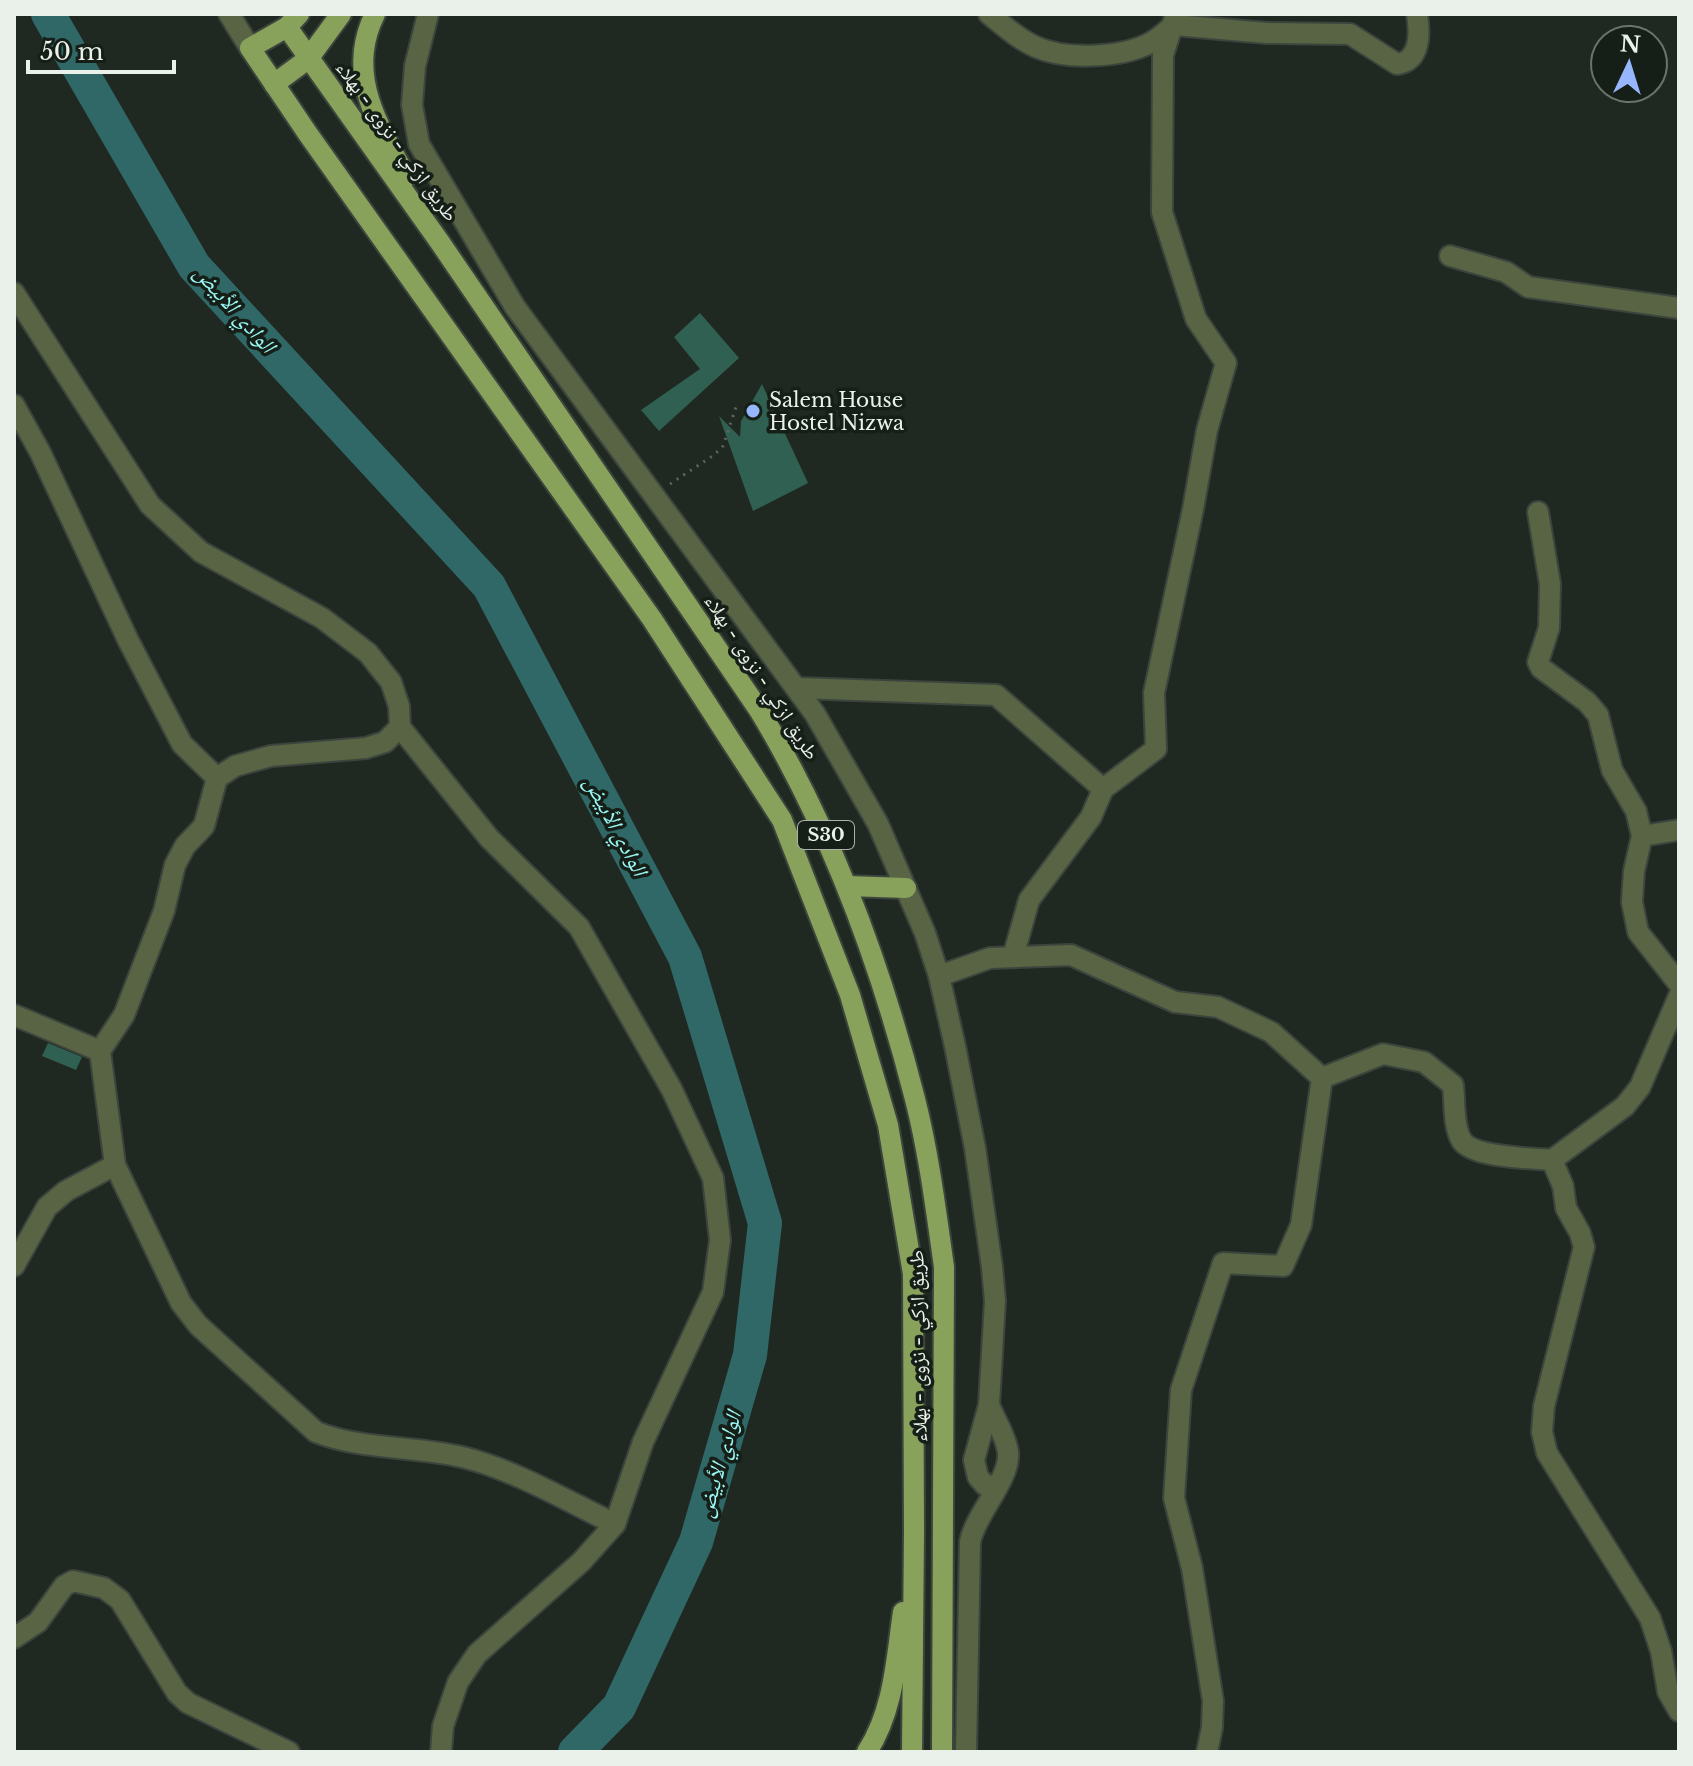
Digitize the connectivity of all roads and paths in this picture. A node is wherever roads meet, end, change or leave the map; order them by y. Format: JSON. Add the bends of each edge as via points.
{"nodes":[{"id":1,"x":229,"y":14,"type":"edge"},
{"id":2,"x":341,"y":14,"type":"edge"},
{"id":3,"x":375,"y":14,"type":"edge"},
{"id":4,"x":428,"y":14,"type":"edge"},
{"id":5,"x":989,"y":14,"type":"edge"},
{"id":6,"x":1417,"y":14,"type":"edge"},
{"id":7,"x":288,"y":18,"type":"edge"},
{"id":8,"x":1175,"y":20,"type":"edge"},
{"id":9,"x":250,"y":48,"type":"junction"},
{"id":10,"x":308,"y":59,"type":"junction"},
{"id":11,"x":274,"y":84,"type":"junction"},
{"id":12,"x":439,"y":241,"type":"junction"},
{"id":13,"x":1450,"y":256,"type":"dead end"},
{"id":14,"x":14,"y":293,"type":"edge"},
{"id":15,"x":1679,"y":308,"type":"edge"},
{"id":16,"x":737,"y":404,"type":"dead end"},
{"id":17,"x":14,"y":405,"type":"edge"},
{"id":18,"x":654,"y":495,"type":"junction"},
{"id":19,"x":1538,"y":512,"type":"dead end"},
{"id":20,"x":798,"y":688,"type":"junction"},
{"id":21,"x":400,"y":727,"type":"junction"},
{"id":22,"x":217,"y":778,"type":"junction"},
{"id":23,"x":1103,"y":789,"type":"junction"},
{"id":24,"x":1679,"y":830,"type":"edge"},
{"id":25,"x":1642,"y":836,"type":"junction"},
{"id":26,"x":848,"y":886,"type":"junction"},
{"id":27,"x":906,"y":888,"type":"junction"},
{"id":28,"x":1013,"y":957,"type":"junction"},
{"id":29,"x":939,"y":976,"type":"junction"},
{"id":30,"x":1679,"y":984,"type":"edge"},
{"id":31,"x":1679,"y":996,"type":"edge"},
{"id":32,"x":14,"y":1015,"type":"edge"},
{"id":33,"x":100,"y":1051,"type":"junction"},
{"id":34,"x":1322,"y":1078,"type":"junction"},
{"id":35,"x":1552,"y":1160,"type":"junction"},
{"id":36,"x":115,"y":1165,"type":"junction"},
{"id":37,"x":14,"y":1266,"type":"edge"},
{"id":38,"x":989,"y":1405,"type":"junction"},
{"id":39,"x":996,"y":1486,"type":"junction"},
{"id":40,"x":615,"y":1524,"type":"junction"},
{"id":41,"x":914,"y":1533,"type":"junction"},
{"id":42,"x":14,"y":1638,"type":"edge"},
{"id":43,"x":1679,"y":1711,"type":"edge"},
{"id":44,"x":289,"y":1752,"type":"edge"},
{"id":45,"x":441,"y":1752,"type":"edge"},
{"id":46,"x":867,"y":1752,"type":"edge"},
{"id":47,"x":912,"y":1752,"type":"edge"},
{"id":48,"x":942,"y":1752,"type":"edge"},
{"id":49,"x":966,"y":1752,"type":"edge"},
{"id":50,"x":1207,"y":1752,"type":"edge"}],
"edges":[{"from":1,"to":9,"type":"street"},
{"from":2,"to":10,"type":"main road","name":"طريق ازكي - نزوى - بهلاء"},
{"from":3,"to":12,"type":"main road","via":[[367,29],[363,67],[371,110]]},
{"from":4,"to":18,"type":"street","via":[[412,105],[419,144],[515,307]]},
{"from":5,"to":8,"type":"street","via":[[1020,39],[1066,56],[1131,50],[1149,43]]},
{"from":6,"to":8,"type":"street","via":[[1415,55],[1397,64],[1350,34],[1267,33]]},
{"from":7,"to":9,"type":"main road","name":"طريق ازكي - نزوى - بهلاء","number":"S30"},
{"from":7,"to":10,"type":"main road","name":"طريق ازكي - نزوى - بهلاء","number":"S30"},
{"from":8,"to":23,"type":"street","via":[[1163,55],[1162,212],[1196,319],[1226,363],[1207,430],[1154,693],[1156,749]]},
{"from":9,"to":11,"type":"main road","name":"طريق ازكي - نزوى - بهلاء","number":"S30"},
{"from":10,"to":11,"type":"main road","name":"طريق ازكي - نزوى - بهلاء"},
{"from":10,"to":12,"type":"main road","name":"طريق ازكي - نزوى - بهلاء","number":"S30"},
{"from":11,"to":41,"type":"main road","name":"طريق ازكي - نزوى - بهلاء","number":"S30","via":[[652,619],[782,820],[850,995],[888,1125],[902,1196],[913,1274]]},
{"from":12,"to":26,"type":"main road","name":"طريق ازكي - نزوى - بهلاء","number":"S30","via":[[759,710],[791,762]]},
{"from":13,"to":15,"type":"street","via":[[1506,272],[1528,287]]},
{"from":14,"to":21,"type":"street","via":[[150,505],[201,552],[322,618],[368,653],[391,682]]},
{"from":16,"to":18,"type":"path","via":[[723,446]]},
{"from":17,"to":22,"type":"street","via":[[182,744]]},
{"from":18,"to":20,"type":"street"},
{"from":19,"to":25,"type":"street","via":[[1550,584],[1549,628],[1538,662],[1598,715],[1612,770],[1636,811]]},
{"from":20,"to":23,"type":"street","via":[[996,695]]},
{"from":20,"to":27,"type":"street","via":[[878,824]]},
{"from":21,"to":22,"type":"street","via":[[385,742],[366,748],[271,756],[235,766]]},
{"from":21,"to":40,"type":"street","via":[[489,838],[579,927],[672,1090],[713,1178],[720,1240],[713,1292],[643,1442]]},
{"from":22,"to":33,"type":"street","via":[[204,826],[175,865],[164,911],[124,1015]]},
{"from":23,"to":28,"type":"street","via":[[1091,817],[1029,900]]},
{"from":24,"to":25,"type":"street"},
{"from":25,"to":30,"type":"street","via":[[1632,902],[1638,932]]},
{"from":26,"to":27,"type":"main road"},
{"from":26,"to":48,"type":"main road","name":"طريق ازكي - نزوى - بهلاء","number":"S30","via":[[873,951],[916,1101],[944,1267]]},
{"from":27,"to":29,"type":"street"},
{"from":28,"to":29,"type":"street","via":[[990,958]]},
{"from":28,"to":34,"type":"street","via":[[1071,955],[1175,1002],[1218,1007],[1271,1032]]},
{"from":29,"to":38,"type":"street","via":[[975,1148],[992,1267]]},
{"from":31,"to":35,"type":"street","via":[[1640,1087],[1625,1106]]},
{"from":32,"to":33,"type":"street"},
{"from":33,"to":36,"type":"street"},
{"from":34,"to":35,"type":"street","via":[[1383,1054],[1424,1062],[1453,1085],[1463,1143],[1480,1152]]},
{"from":34,"to":50,"type":"street","via":[[1301,1225],[1283,1266],[1223,1263],[1181,1390],[1174,1498],[1192,1568],[1213,1701]]},
{"from":35,"to":43,"type":"street","via":[[1584,1247],[1542,1432],[1547,1453],[1650,1618],[1668,1692]]},
{"from":36,"to":37,"type":"street","via":[[47,1207]]},
{"from":36,"to":40,"type":"street","via":[[181,1303],[198,1325],[316,1432],[337,1440],[485,1463]]},
{"from":38,"to":39,"type":"street","via":[[1007,1448],[1005,1472]]},
{"from":38,"to":39,"type":"street","via":[[974,1460],[978,1477],[985,1485]]},
{"from":39,"to":49,"type":"street","via":[[970,1542]]},
{"from":40,"to":45,"type":"street","via":[[581,1562],[477,1654],[458,1682],[443,1726]]},
{"from":41,"to":46,"type":"main road","via":[[891,1694]]},
{"from":41,"to":47,"type":"main road","name":"طريق ازكي - نزوى - بهلاء","number":"S30"},
{"from":42,"to":44,"type":"street","via":[[38,1622],[73,1581],[104,1588],[120,1600],[188,1703]]}]}
